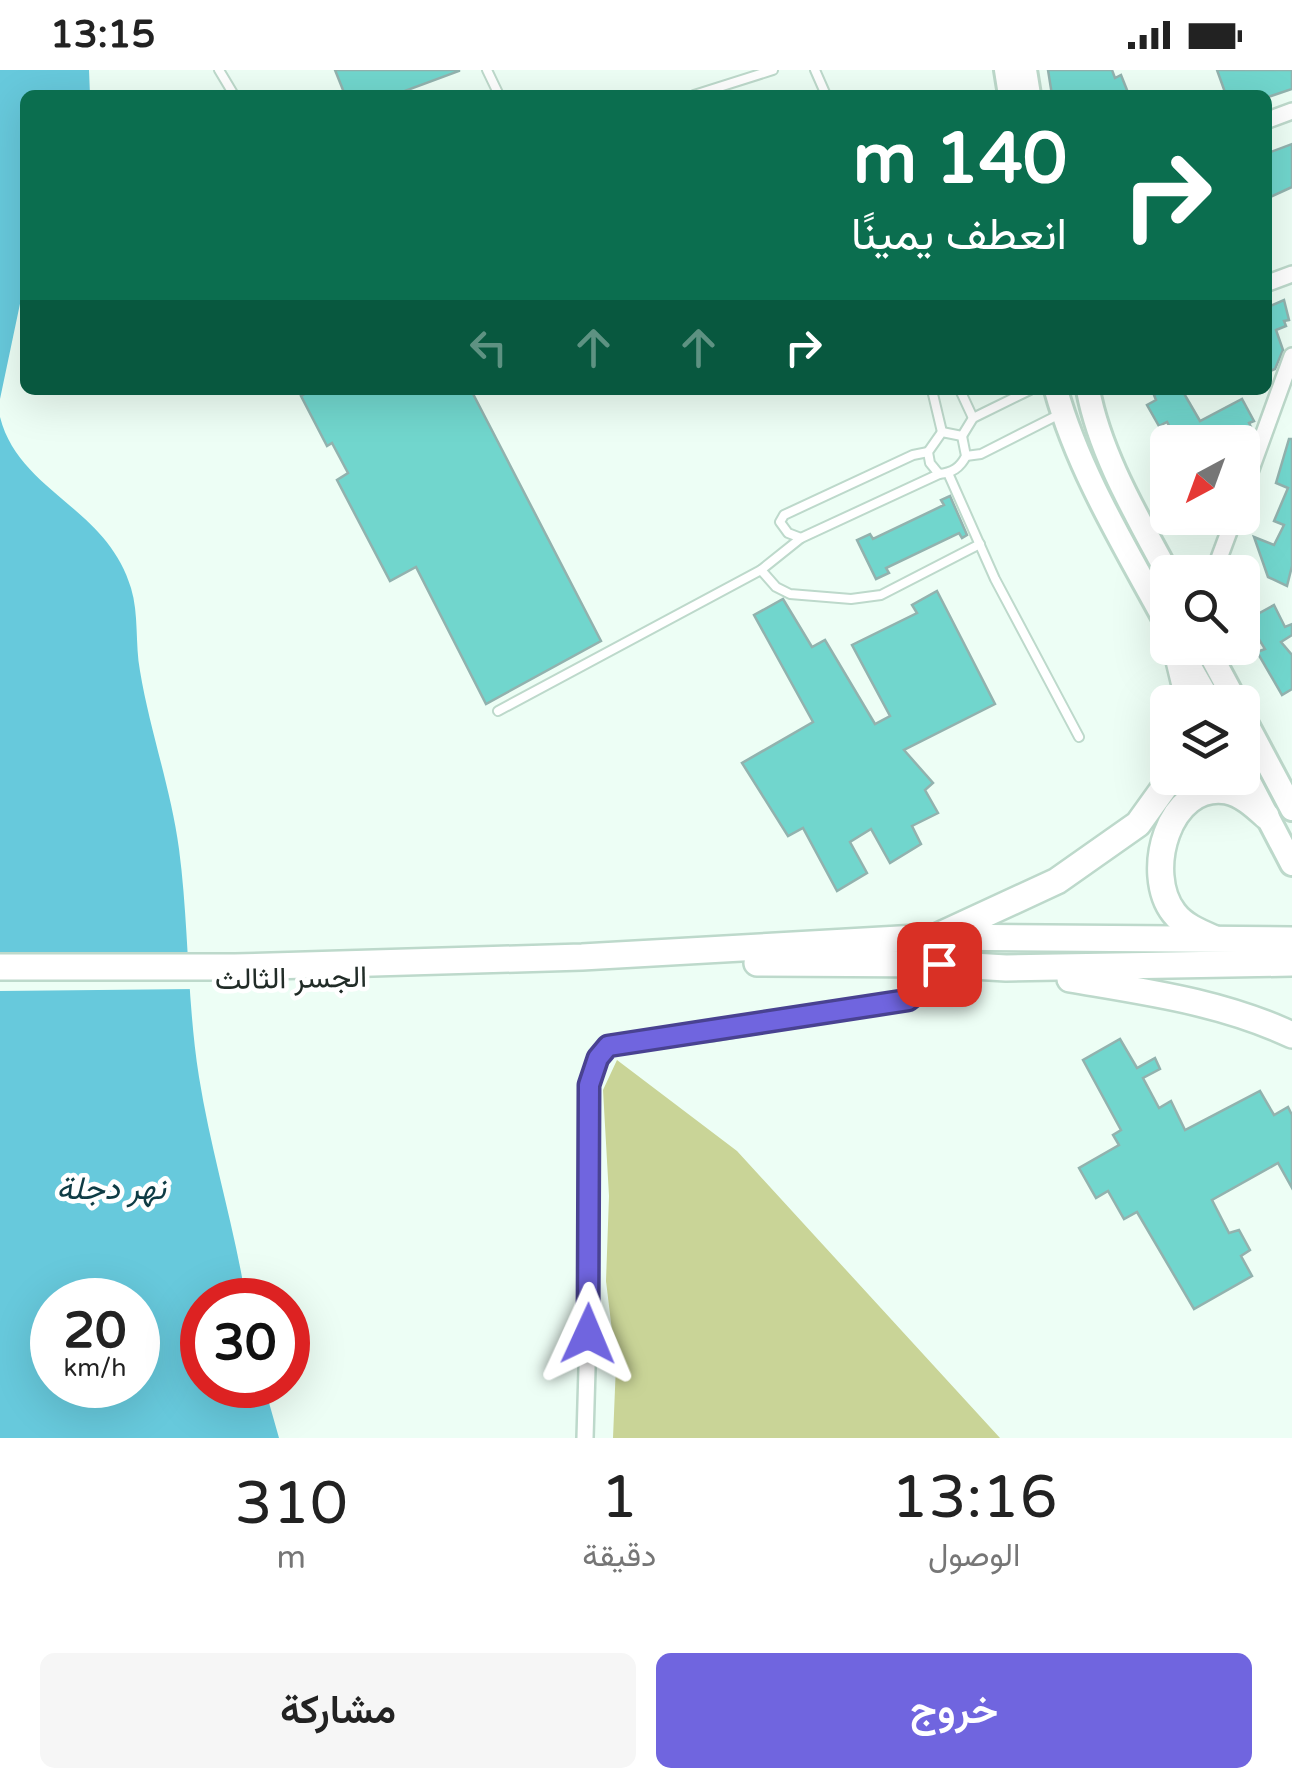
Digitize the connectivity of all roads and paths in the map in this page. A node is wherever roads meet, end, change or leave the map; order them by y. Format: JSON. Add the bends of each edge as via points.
{"nodes":[{"id":1,"x":773,"y":70,"type":"edge"},
{"id":2,"x":710,"y":90,"type":"edge"},
{"id":3,"x":1292,"y":356,"type":"edge"},
{"id":4,"x":1286,"y":389,"type":"edge"},
{"id":5,"x":933,"y":395,"type":"edge"},
{"id":6,"x":962,"y":395,"type":"edge"},
{"id":7,"x":1020,"y":395,"type":"edge"},
{"id":8,"x":1089,"y":395,"type":"edge"},
{"id":9,"x":1059,"y":401,"type":"edge"},
{"id":10,"x":973,"y":418,"type":"junction"},
{"id":11,"x":942,"y":432,"type":"junction"},
{"id":12,"x":962,"y":436,"type":"junction"},
{"id":13,"x":1260,"y":451,"type":"edge"},
{"id":14,"x":928,"y":452,"type":"junction"},
{"id":15,"x":966,"y":456,"type":"junction"},
{"id":16,"x":944,"y":473,"type":"junction"},
{"id":17,"x":1129,"y":501,"type":"junction"},
{"id":18,"x":1106,"y":512,"type":"junction"},
{"id":19,"x":801,"y":538,"type":"junction"},
{"id":20,"x":980,"y":544,"type":"junction"},
{"id":21,"x":1158,"y":555,"type":"edge"},
{"id":22,"x":761,"y":570,"type":"junction"},
{"id":23,"x":1150,"y":593,"type":"edge"},
{"id":24,"x":498,"y":711,"type":"dead end"},
{"id":25,"x":1079,"y":737,"type":"dead end"},
{"id":26,"x":1260,"y":749,"type":"edge"},
{"id":27,"x":1159,"y":795,"type":"edge"},
{"id":28,"x":1256,"y":795,"type":"edge"},
{"id":29,"x":1292,"y":809,"type":"edge"},
{"id":30,"x":1266,"y":816,"type":"junction"},
{"id":31,"x":1292,"y":864,"type":"edge"},
{"id":32,"x":935,"y":937,"type":"junction"},
{"id":33,"x":1218,"y":940,"type":"junction"},
{"id":34,"x":1292,"y":940,"type":"edge"},
{"id":35,"x":1248,"y":953,"type":"junction"},
{"id":36,"x":1292,"y":963,"type":"edge"},
{"id":37,"x":582,"y":964,"type":"junction"},
{"id":38,"x":939,"y":964,"type":"junction"},
{"id":39,"x":0,"y":967,"type":"edge"},
{"id":40,"x":1006,"y":968,"type":"junction"},
{"id":41,"x":0,"y":980,"type":"edge"},
{"id":42,"x":1292,"y":1035,"type":"edge"},
{"id":43,"x":584,"y":1438,"type":"edge"}],
"edges":[{"from":1,"to":2,"type":"lane"},
{"from":3,"to":4,"type":"street"},
{"from":4,"to":13,"type":"street"},
{"from":5,"to":11,"type":"lane"},
{"from":6,"to":10,"type":"lane"},
{"from":7,"to":10,"type":"lane"},
{"from":8,"to":17,"type":"main road"},
{"from":9,"to":15,"type":"lane","via":[[981,454]]},
{"from":9,"to":18,"type":"main road"},
{"from":10,"to":12,"type":"lane"},
{"from":11,"to":12,"type":"lane"},
{"from":11,"to":14,"type":"lane"},
{"from":12,"to":15,"type":"lane"},
{"from":14,"to":16,"type":"lane"},
{"from":14,"to":19,"type":"lane","via":[[784,514],[780,522]]},
{"from":15,"to":16,"type":"lane"},
{"from":16,"to":19,"type":"lane"},
{"from":16,"to":20,"type":"lane"},
{"from":17,"to":18,"type":"main road"},
{"from":17,"to":21,"type":"main road"},
{"from":18,"to":23,"type":"main road"},
{"from":19,"to":22,"type":"lane"},
{"from":20,"to":22,"type":"lane","via":[[881,595],[851,599],[790,594]]},
{"from":20,"to":25,"type":"lane"},
{"from":22,"to":24,"type":"lane"},
{"from":26,"to":29,"type":"main road"},
{"from":27,"to":32,"type":"highway","via":[[1138,824],[1057,881]]},
{"from":28,"to":30,"type":"main road"},
{"from":30,"to":31,"type":"main road"},
{"from":30,"to":33,"type":"highway","via":[[1228,791],[1210,792],[1190,801],[1163,840],[1160,872],[1173,912]]},
{"from":32,"to":33,"type":"highway"},
{"from":32,"to":37,"type":"highway"},
{"from":33,"to":35,"type":"highway"},
{"from":34,"to":35,"type":"highway"},
{"from":35,"to":36,"type":"highway"},
{"from":35,"to":40,"type":"highway"},
{"from":37,"to":38,"type":"highway"},
{"from":37,"to":39,"type":"highway","name":"الجسر الثالث"},
{"from":37,"to":41,"type":"highway","name":"الجسر الثالث","via":[[242,980]]},
{"from":38,"to":40,"type":"highway"},
{"from":38,"to":43,"type":"street","via":[[929,984],[908,1000],[632,1040],[608,1046],[598,1058],[589,1085]]},
{"from":40,"to":42,"type":"highway","via":[[1186,999]]}]}
